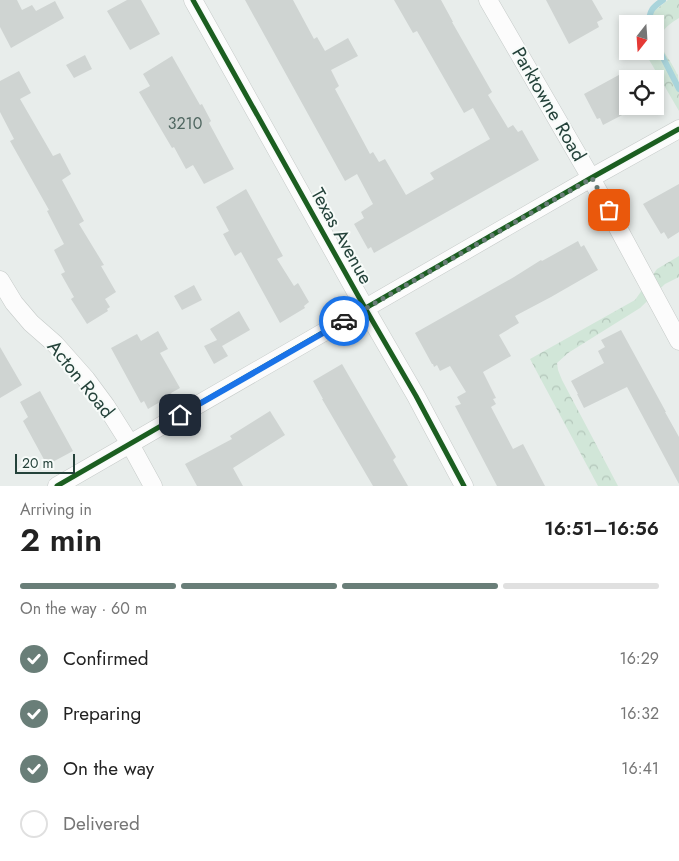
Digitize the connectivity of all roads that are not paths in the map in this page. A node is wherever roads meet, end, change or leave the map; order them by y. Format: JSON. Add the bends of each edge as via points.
{"nodes":[{"id":1,"x":193,"y":0,"type":"edge"},
{"id":2,"x":488,"y":0,"type":"edge"},
{"id":3,"x":679,"y":129,"type":"edge"},
{"id":4,"x":592,"y":178,"type":"junction"},
{"id":5,"x":0,"y":280,"type":"edge"},
{"id":6,"x":365,"y":308,"type":"junction"},
{"id":7,"x":679,"y":341,"type":"edge"},
{"id":8,"x":130,"y":444,"type":"junction"},
{"id":9,"x":57,"y":486,"type":"edge"},
{"id":10,"x":153,"y":486,"type":"edge"},
{"id":11,"x":464,"y":486,"type":"edge"}],
"edges":[{"from":1,"to":6,"type":"street","name":"Texas Avenue"},
{"from":2,"to":4,"type":"street","name":"Parktowne Road"},
{"from":3,"to":4,"type":"street"},
{"from":4,"to":6,"type":"street"},
{"from":4,"to":7,"type":"street","name":"Parktowne Road"},
{"from":5,"to":8,"type":"street","name":"Acton Road","via":[[31,323],[86,379]]},
{"from":6,"to":8,"type":"street"},
{"from":6,"to":11,"type":"street","name":"Texas Avenue"},
{"from":8,"to":9,"type":"street"},
{"from":8,"to":10,"type":"street","name":"Acton Road"}]}
